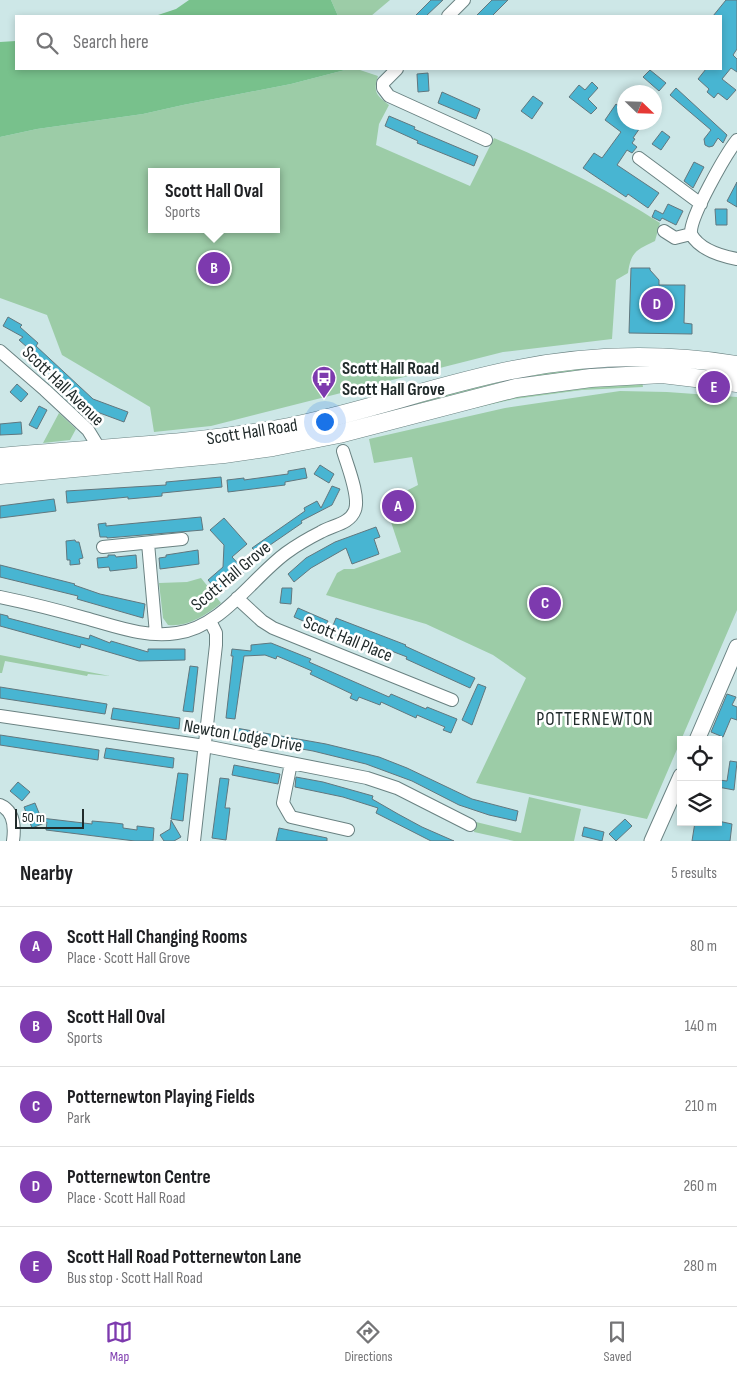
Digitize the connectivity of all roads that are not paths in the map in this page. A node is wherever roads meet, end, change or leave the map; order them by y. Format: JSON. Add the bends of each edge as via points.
{"nodes":[{"id":1,"x":464,"y":0,"type":"edge"},
{"id":2,"x":449,"y":15,"type":"edge"},
{"id":3,"x":396,"y":70,"type":"edge"},
{"id":4,"x":486,"y":140,"type":"dead end"},
{"id":5,"x":737,"y":140,"type":"edge"},
{"id":6,"x":639,"y":158,"type":"dead end"},
{"id":7,"x":701,"y":204,"type":"junction"},
{"id":8,"x":664,"y":231,"type":"dead end"},
{"id":9,"x":691,"y":234,"type":"junction"},
{"id":10,"x":737,"y":259,"type":"edge"},
{"id":11,"x":0,"y":351,"type":"edge"},
{"id":12,"x":600,"y":359,"type":"junction"},
{"id":13,"x":737,"y":365,"type":"edge"},
{"id":14,"x":602,"y":377,"type":"junction"},
{"id":15,"x":737,"y":383,"type":"edge"},
{"id":16,"x":380,"y":404,"type":"junction"},
{"id":17,"x":385,"y":421,"type":"junction"},
{"id":18,"x":290,"y":435,"type":"junction"},
{"id":19,"x":99,"y":448,"type":"junction"},
{"id":20,"x":343,"y":451,"type":"dead end"},
{"id":21,"x":0,"y":458,"type":"edge"},
{"id":22,"x":102,"y":466,"type":"junction"},
{"id":23,"x":0,"y":476,"type":"edge"},
{"id":24,"x":182,"y":540,"type":"dead end"},
{"id":25,"x":148,"y":543,"type":"junction"},
{"id":26,"x":103,"y":547,"type":"dead end"},
{"id":27,"x":0,"y":597,"type":"edge"},
{"id":28,"x":237,"y":598,"type":"junction"},
{"id":29,"x":210,"y":621,"type":"junction"},
{"id":30,"x":156,"y":634,"type":"junction"},
{"id":31,"x":735,"y":655,"type":"edge"},
{"id":32,"x":452,"y":700,"type":"dead end"},
{"id":33,"x":0,"y":716,"type":"edge"},
{"id":34,"x":698,"y":736,"type":"edge"},
{"id":35,"x":205,"y":746,"type":"junction"},
{"id":36,"x":291,"y":762,"type":"junction"},
{"id":37,"x":679,"y":781,"type":"edge"},
{"id":38,"x":0,"y":805,"type":"edge"},
{"id":39,"x":470,"y":825,"type":"dead end"},
{"id":40,"x":348,"y":830,"type":"dead end"},
{"id":41,"x":15,"y":841,"type":"edge"},
{"id":42,"x":194,"y":841,"type":"edge"},
{"id":43,"x":652,"y":841,"type":"edge"}],
"edges":[{"from":1,"to":2,"type":"street"},
{"from":3,"to":4,"type":"street","via":[[382,88],[389,96]]},
{"from":5,"to":7,"type":"street"},
{"from":6,"to":7,"type":"street"},
{"from":7,"to":9,"type":"street"},
{"from":8,"to":9,"type":"street","via":[[676,238]]},
{"from":9,"to":10,"type":"street","via":[[699,244]]},
{"from":11,"to":19,"type":"street","name":"Scott Hall Avenue","via":[[88,430]]},
{"from":12,"to":13,"type":"highway","name":"Scott Hall Road","via":[[671,358]]},
{"from":12,"to":14,"type":"highway"},
{"from":12,"to":16,"type":"highway","name":"Scott Hall Road","via":[[512,370]]},
{"from":14,"to":15,"type":"highway","name":"Scott Hall Road","via":[[662,374]]},
{"from":14,"to":17,"type":"highway","name":"Scott Hall Road","via":[[516,388]]},
{"from":16,"to":17,"type":"highway"},
{"from":16,"to":18,"type":"highway","name":"Scott Hall Road"},
{"from":17,"to":18,"type":"highway","name":"Scott Hall Road","via":[[339,434]]},
{"from":18,"to":19,"type":"highway","name":"Scott Hall Road"},
{"from":18,"to":22,"type":"highway","name":"Scott Hall Road","via":[[224,454]]},
{"from":19,"to":21,"type":"highway","name":"Scott Hall Road"},
{"from":19,"to":22,"type":"highway"},
{"from":20,"to":28,"type":"street","name":"Scott Hall Grove","via":[[356,497],[351,517],[285,554]]},
{"from":22,"to":23,"type":"highway","name":"Scott Hall Road"},
{"from":24,"to":25,"type":"street"},
{"from":25,"to":26,"type":"street"},
{"from":25,"to":30,"type":"street"},
{"from":27,"to":30,"type":"street","name":"Scott Hall Grove","via":[[144,634]]},
{"from":28,"to":29,"type":"street","name":"Scott Hall Grove"},
{"from":28,"to":32,"type":"street","name":"Scott Hall Place","via":[[273,628]]},
{"from":29,"to":30,"type":"street","name":"Scott Hall Grove","via":[[178,633]]},
{"from":29,"to":35,"type":"street","via":[[216,633],[216,645]]},
{"from":31,"to":34,"type":"main road"},
{"from":33,"to":35,"type":"street","name":"Newton Lodge Drive"},
{"from":35,"to":36,"type":"street","name":"Newton Lodge Drive"},
{"from":35,"to":42,"type":"street"},
{"from":36,"to":39,"type":"street","name":"Newton Lodge Drive","via":[[398,788]]},
{"from":36,"to":40,"type":"street","via":[[283,803],[291,817]]},
{"from":37,"to":43,"type":"main road"},
{"from":38,"to":41,"type":"street","via":[[7,808],[12,816]]}]}
